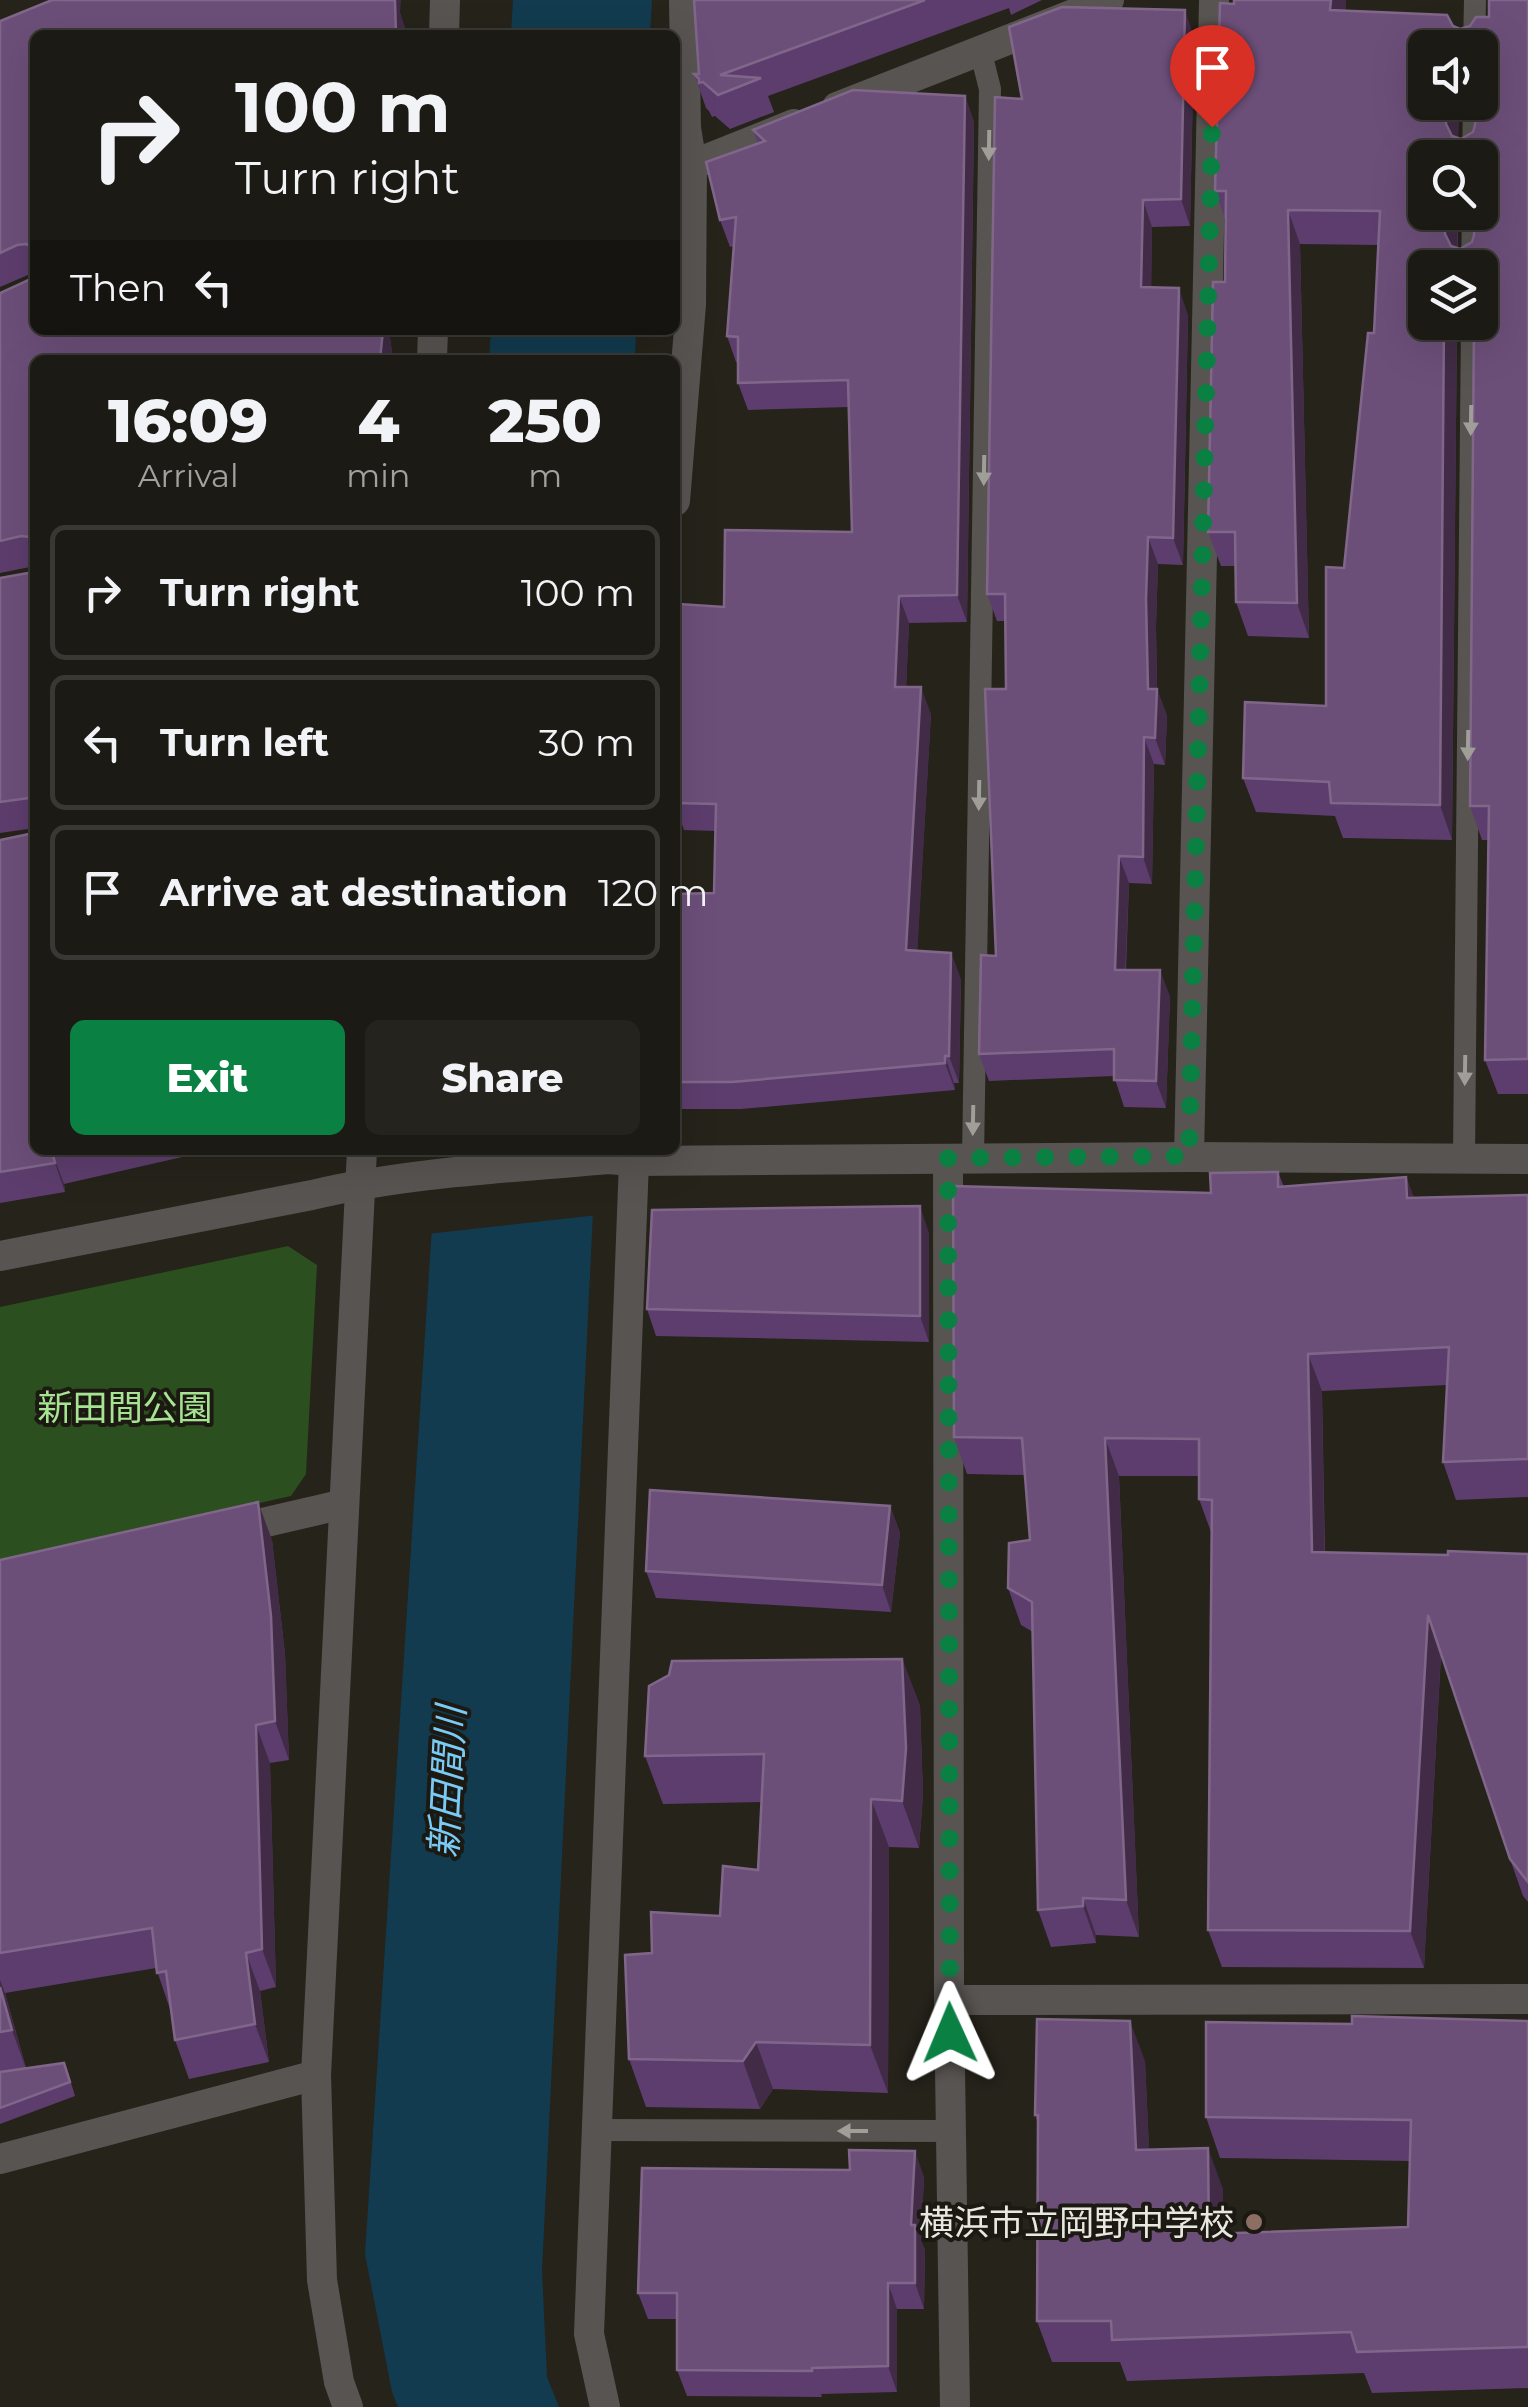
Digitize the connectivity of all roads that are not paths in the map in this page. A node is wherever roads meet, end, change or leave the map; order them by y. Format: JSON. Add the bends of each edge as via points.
{"nodes":[{"id":1,"x":445,"y":0,"type":"edge"},
{"id":2,"x":684,"y":0,"type":"edge"},
{"id":3,"x":1109,"y":0,"type":"edge"},
{"id":4,"x":1214,"y":0,"type":"edge"},
{"id":5,"x":1475,"y":0,"type":"edge"},
{"id":6,"x":444,"y":30,"type":"edge"},
{"id":7,"x":1474,"y":30,"type":"edge"},
{"id":8,"x":980,"y":49,"type":"junction"},
{"id":9,"x":692,"y":165,"type":"junction"},
{"id":10,"x":1472,"y":340,"type":"edge"},
{"id":11,"x":680,"y":439,"type":"edge"},
{"id":12,"x":362,"y":1155,"type":"edge"},
{"id":13,"x":1189,"y":1156,"type":"junction"},
{"id":14,"x":625,"y":1157,"type":"edge"},
{"id":15,"x":960,"y":1159,"type":"junction"},
{"id":16,"x":1464,"y":1159,"type":"junction"},
{"id":17,"x":1528,"y":1159,"type":"edge"},
{"id":18,"x":360,"y":1184,"type":"junction"},
{"id":19,"x":0,"y":1256,"type":"edge"},
{"id":20,"x":344,"y":1504,"type":"junction"},
{"id":21,"x":191,"y":1539,"type":"edge"},
{"id":22,"x":1528,"y":1999,"type":"edge"},
{"id":23,"x":949,"y":2000,"type":"junction"},
{"id":24,"x":316,"y":2075,"type":"junction"},
{"id":25,"x":598,"y":2130,"type":"junction"},
{"id":26,"x":951,"y":2131,"type":"junction"},
{"id":27,"x":0,"y":2159,"type":"edge"},
{"id":28,"x":348,"y":2407,"type":"edge"},
{"id":29,"x":605,"y":2407,"type":"edge"},
{"id":30,"x":954,"y":2407,"type":"edge"}],
"edges":[{"from":1,"to":6,"type":"street"},
{"from":2,"to":9,"type":"street"},
{"from":3,"to":8,"type":"street"},
{"from":4,"to":13,"type":"street"},
{"from":5,"to":7,"type":"lane"},
{"from":8,"to":9,"type":"street"},
{"from":8,"to":15,"type":"lane","one_way":true,"via":[[990,90]]},
{"from":9,"to":11,"type":"street","via":[[691,304]]},
{"from":10,"to":16,"type":"lane","one_way":true},
{"from":12,"to":18,"type":"street"},
{"from":13,"to":15,"type":"street"},
{"from":13,"to":16,"type":"street"},
{"from":14,"to":15,"type":"street"},
{"from":14,"to":18,"type":"street"},
{"from":14,"to":25,"type":"street"},
{"from":15,"to":23,"type":"street"},
{"from":16,"to":17,"type":"street"},
{"from":18,"to":19,"type":"street"},
{"from":18,"to":20,"type":"street"},
{"from":20,"to":21,"type":"street"},
{"from":20,"to":24,"type":"street"},
{"from":22,"to":23,"type":"street"},
{"from":23,"to":26,"type":"street"},
{"from":24,"to":27,"type":"street"},
{"from":24,"to":28,"type":"street","via":[[322,2280]]},
{"from":26,"to":25,"type":"lane","one_way":true},
{"from":25,"to":29,"type":"street","via":[[589,2334]]},
{"from":26,"to":30,"type":"street"}]}
